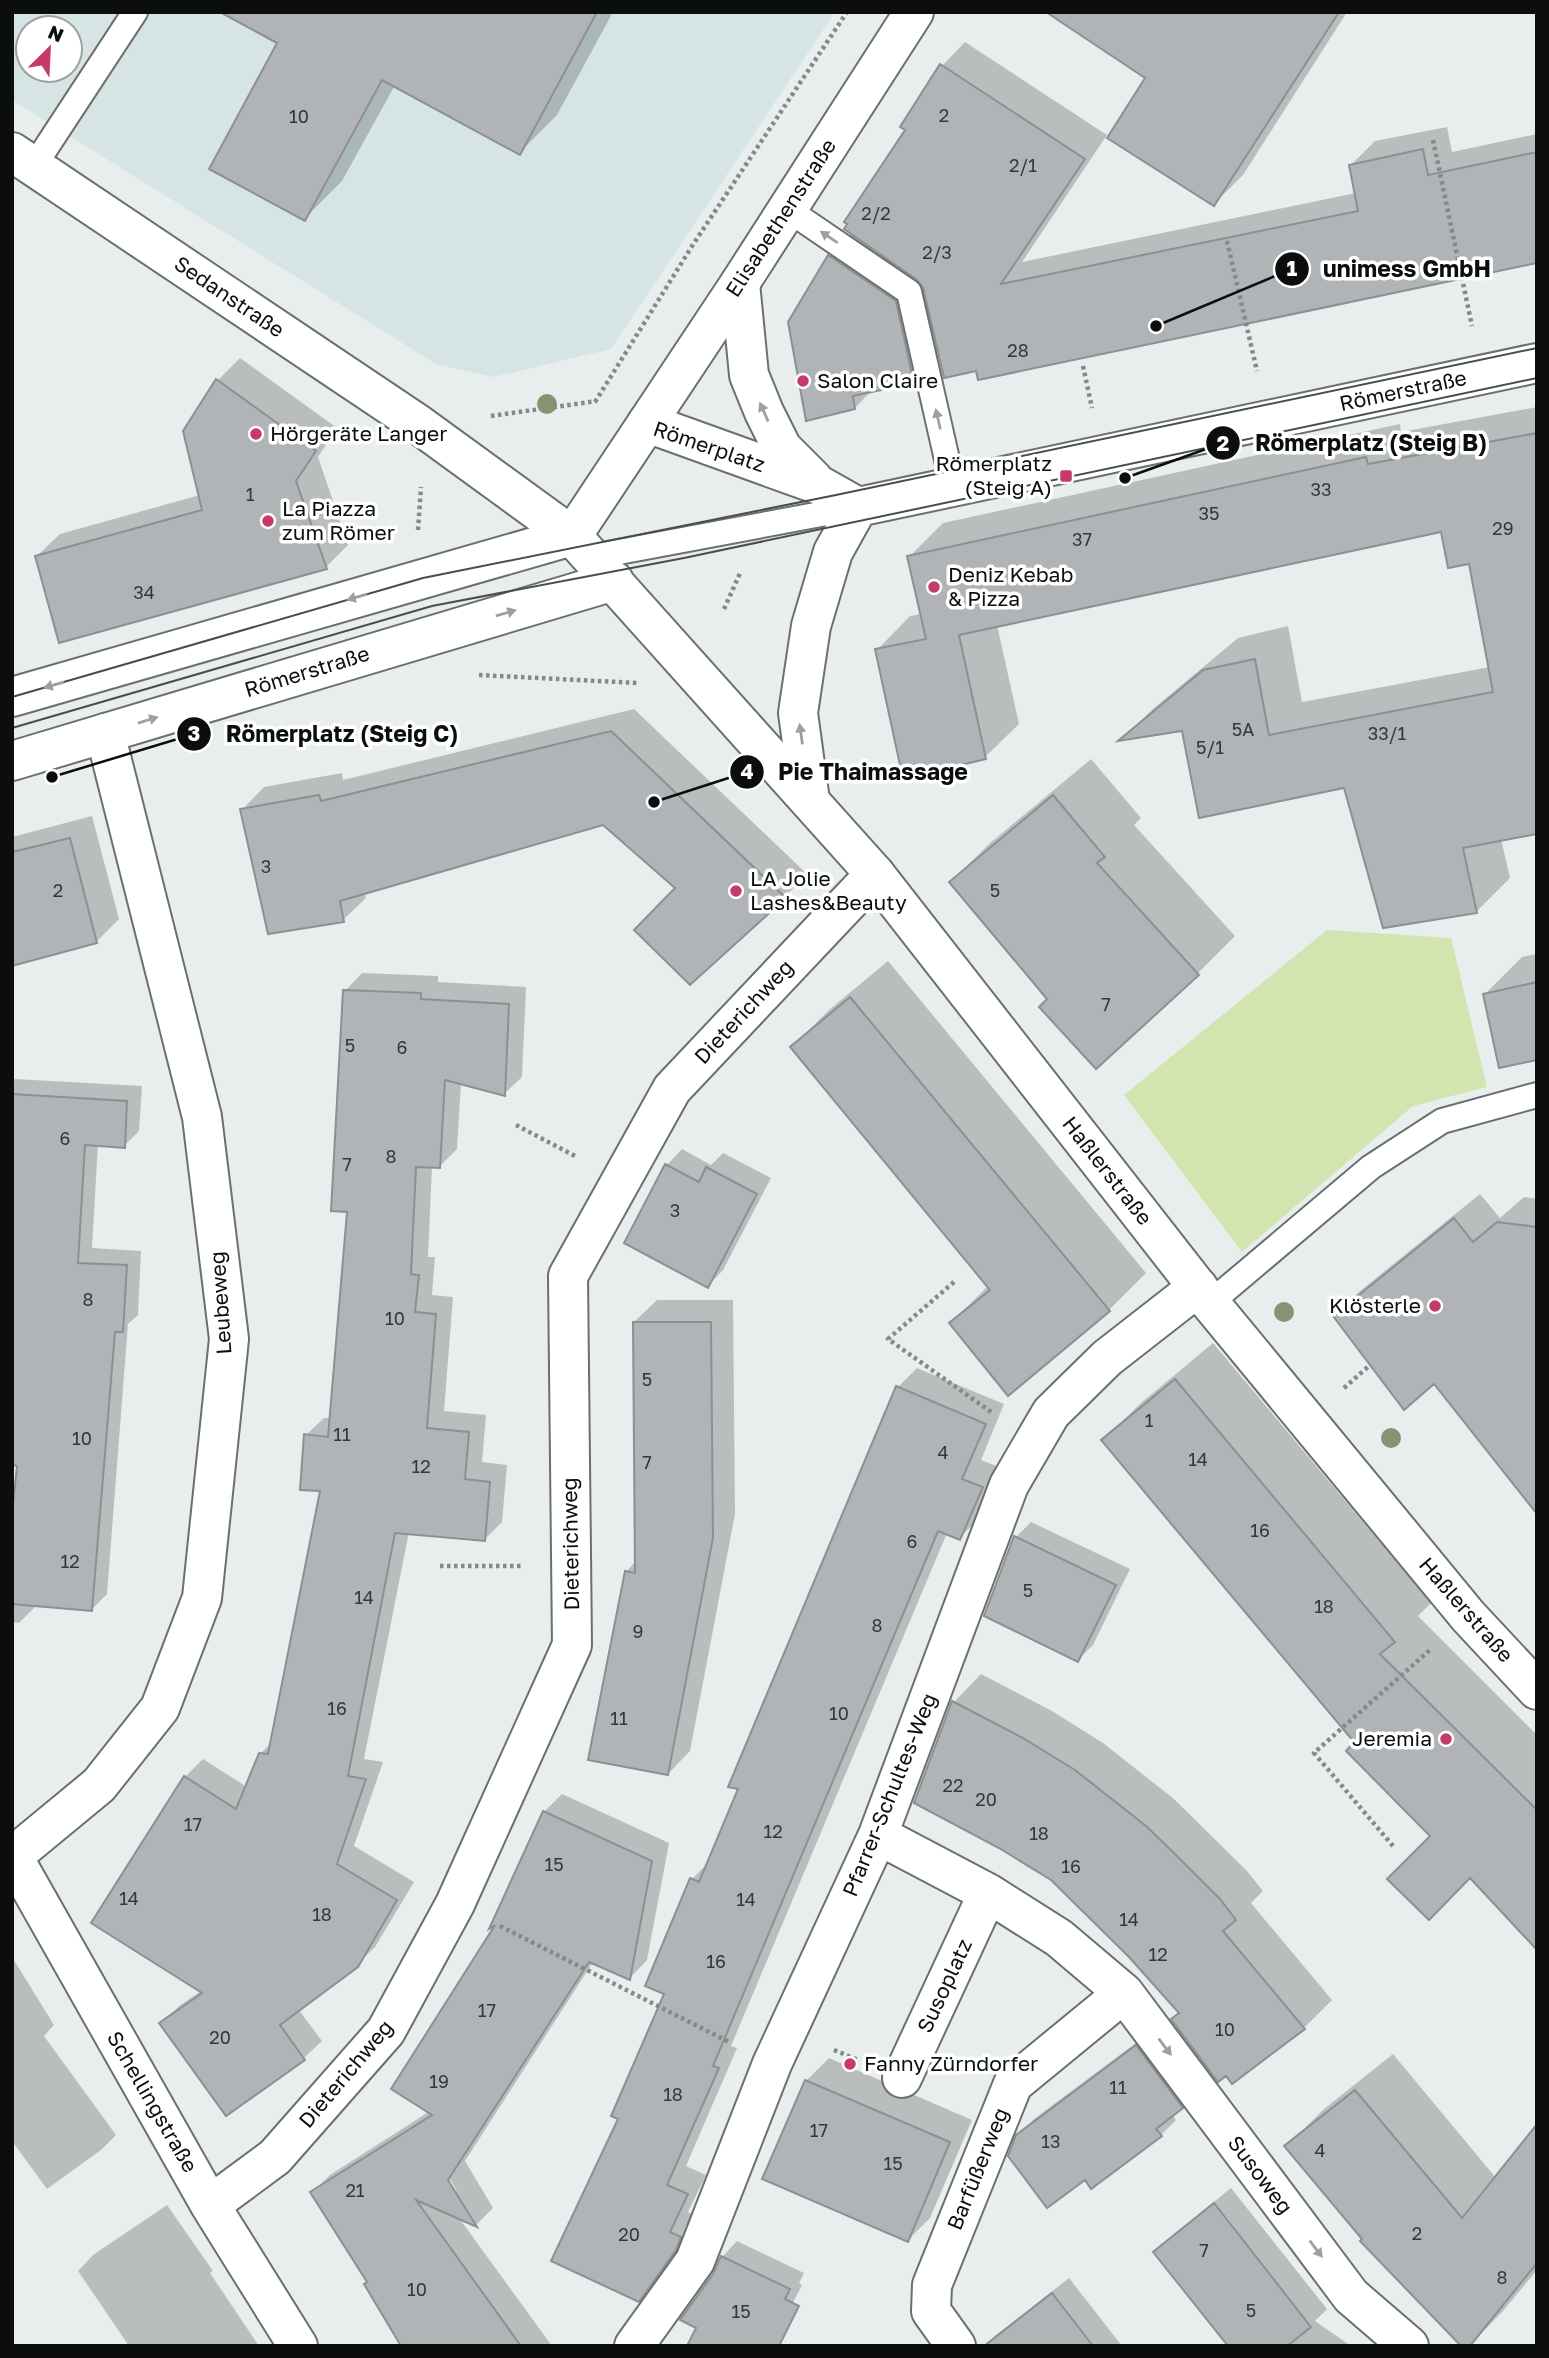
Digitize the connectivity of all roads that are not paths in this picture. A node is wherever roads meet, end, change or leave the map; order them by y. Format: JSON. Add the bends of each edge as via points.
{"nodes":[{"id":1,"x":135,"y":12,"type":"edge"},
{"id":2,"x":914,"y":12,"type":"edge"},
{"id":3,"x":23,"y":159,"type":"edge"},
{"id":4,"x":787,"y":209,"type":"junction"},
{"id":5,"x":740,"y":283,"type":"junction"},
{"id":6,"x":1537,"y":363,"type":"edge"},
{"id":7,"x":647,"y":423,"type":"junction"},
{"id":8,"x":819,"y":485,"type":"junction"},
{"id":9,"x":953,"y":485,"type":"junction"},
{"id":10,"x":858,"y":507,"type":"junction"},
{"id":11,"x":593,"y":558,"type":"junction"},
{"id":12,"x":12,"y":697,"type":"edge"},
{"id":13,"x":105,"y":733,"type":"junction"},
{"id":14,"x":12,"y":761,"type":"edge"},
{"id":15,"x":810,"y":802,"type":"junction"},
{"id":16,"x":875,"y":874,"type":"junction"},
{"id":17,"x":1537,"y":1095,"type":"edge"},
{"id":18,"x":1204,"y":1295,"type":"junction"},
{"id":19,"x":1537,"y":1690,"type":"edge"},
{"id":20,"x":878,"y":1835,"type":"junction"},
{"id":21,"x":12,"y":1856,"type":"edge"},
{"id":22,"x":988,"y":1893,"type":"junction"},
{"id":23,"x":1124,"y":1993,"type":"junction"},
{"id":24,"x":902,"y":2078,"type":"dead end"},
{"id":25,"x":210,"y":2205,"type":"junction"},
{"id":26,"x":298,"y":2346,"type":"edge"},
{"id":27,"x":634,"y":2346,"type":"edge"},
{"id":28,"x":956,"y":2346,"type":"edge"},
{"id":29,"x":1409,"y":2346,"type":"edge"}],
"edges":[{"from":1,"to":3,"type":"lane"},
{"from":2,"to":4,"type":"street","name":"Elisabethenstraße"},
{"from":3,"to":11,"type":"street","name":"Sedanstraße","via":[[444,443]]},
{"from":4,"to":5,"type":"street","name":"Elisabethenstraße"},
{"from":9,"to":4,"type":"lane","one_way":true,"via":[[909,292]]},
{"from":5,"to":7,"type":"street","name":"Elisabethenstraße"},
{"from":8,"to":5,"type":"street","name":"Römerplatz","one_way":true,"via":[[782,448],[749,375]]},
{"from":6,"to":9,"type":"street","name":"Römerstraße"},
{"from":7,"to":8,"type":"street","name":"Römerplatz"},
{"from":7,"to":11,"type":"street","name":"Römerplatz"},
{"from":8,"to":10,"type":"street","name":"Römerplatz"},
{"from":9,"to":10,"type":"street","name":"Römerstraße"},
{"from":10,"to":11,"type":"lane"},
{"from":15,"to":10,"type":"street","one_way":true,"via":[[799,713],[811,626],[833,552]]},
{"from":11,"to":12,"type":"street","one_way":true,"via":[[423,578]]},
{"from":13,"to":11,"type":"street","name":"Römerstraße","one_way":true,"via":[[440,632]]},
{"from":11,"to":15,"type":"street","name":"Haßlerstraße"},
{"from":13,"to":14,"type":"street","name":"Römerstraße"},
{"from":13,"to":21,"type":"street","name":"Leubeweg","via":[[202,1117],[229,1339],[202,1598],[160,1708],[99,1785]]},
{"from":15,"to":16,"type":"street","name":"Haßlerstraße"},
{"from":16,"to":18,"type":"street","name":"Haßlerstraße"},
{"from":16,"to":25,"type":"street","name":"Dieterichweg","via":[[672,1089],[569,1276],[572,1645],[455,1904],[386,2031],[275,2157]]},
{"from":17,"to":18,"type":"lane","via":[[1442,1122],[1381,1160]]},
{"from":18,"to":19,"type":"street","name":"Haßlerstraße","via":[[1468,1616]]},
{"from":18,"to":20,"type":"street","name":"Pfarrer-Schultes-Weg","via":[[1107,1358],[1051,1413],[1009,1485]]},
{"from":20,"to":22,"type":"street"},
{"from":20,"to":27,"type":"street","name":"Pfarrer-Schultes-Weg","via":[[772,2064],[695,2261]]},
{"from":21,"to":25,"type":"street","name":"Schellingstraße"},
{"from":22,"to":23,"type":"street","via":[[1059,1938]]},
{"from":22,"to":24,"type":"street","name":"Susoplatz"},
{"from":23,"to":28,"type":"street","name":"Barfüßerweg","via":[[1013,2084],[932,2285],[931,2311]]},
{"from":23,"to":29,"type":"street","name":"Susoweg","one_way":true,"via":[[1351,2296]]},
{"from":25,"to":26,"type":"street","name":"Schellingstraße"}]}
